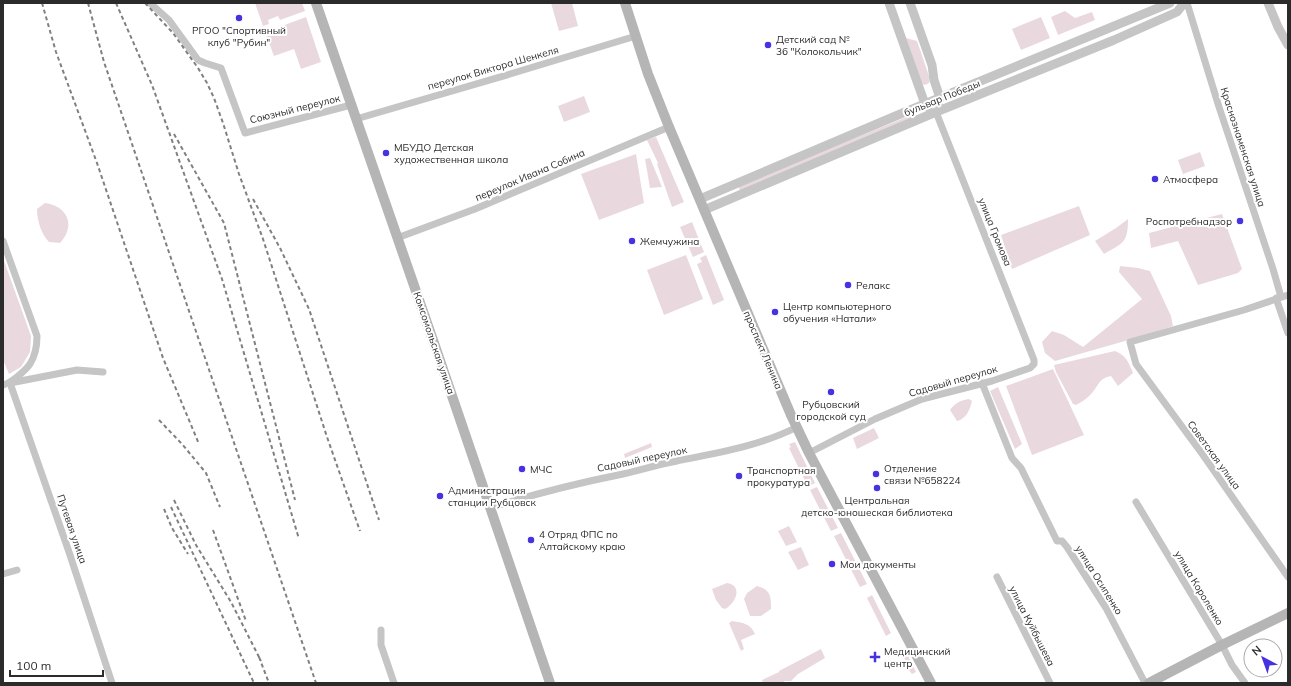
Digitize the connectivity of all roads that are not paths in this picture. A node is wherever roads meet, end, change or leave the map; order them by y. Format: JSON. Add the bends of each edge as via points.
{"nodes":[{"id":1,"x":150,"y":3,"type":"edge"},
{"id":2,"x":316,"y":3,"type":"edge"},
{"id":3,"x":624,"y":3,"type":"edge"},
{"id":4,"x":889,"y":3,"type":"edge"},
{"id":5,"x":910,"y":3,"type":"edge"},
{"id":6,"x":1170,"y":3,"type":"edge"},
{"id":7,"x":1185,"y":3,"type":"edge"},
{"id":8,"x":1268,"y":3,"type":"edge"},
{"id":9,"x":1109,"y":27,"type":"junction"},
{"id":10,"x":636,"y":36,"type":"junction"},
{"id":11,"x":1114,"y":40,"type":"junction"},
{"id":12,"x":1288,"y":45,"type":"edge"},
{"id":13,"x":1061,"y":48,"type":"junction"},
{"id":14,"x":1066,"y":60,"type":"junction"},
{"id":15,"x":940,"y":98,"type":"junction"},
{"id":16,"x":925,"y":104,"type":"junction"},
{"id":17,"x":351,"y":105,"type":"junction"},
{"id":18,"x":936,"y":112,"type":"junction"},
{"id":19,"x":356,"y":119,"type":"junction"},
{"id":20,"x":669,"y":127,"type":"junction"},
{"id":21,"x":700,"y":199,"type":"junction"},
{"id":22,"x":704,"y":210,"type":"junction"},
{"id":23,"x":397,"y":238,"type":"junction"},
{"id":24,"x":3,"y":241,"type":"edge"},
{"id":25,"x":1282,"y":297,"type":"edge"},
{"id":26,"x":1288,"y":333,"type":"edge"},
{"id":27,"x":1034,"y":360,"type":"joint"},
{"id":28,"x":103,"y":372,"type":"dead end"},
{"id":29,"x":982,"y":383,"type":"junction"},
{"id":30,"x":6,"y":384,"type":"edge"},
{"id":31,"x":797,"y":428,"type":"junction"},
{"id":32,"x":810,"y":453,"type":"junction"},
{"id":33,"x":1136,"y":502,"type":"dead end"},
{"id":34,"x":490,"y":508,"type":"junction"},
{"id":35,"x":17,"y":570,"type":"dead end"},
{"id":36,"x":3,"y":574,"type":"edge"},
{"id":37,"x":996,"y":577,"type":"dead end"},
{"id":38,"x":1288,"y":577,"type":"edge"},
{"id":39,"x":1288,"y":614,"type":"edge"},
{"id":40,"x":381,"y":630,"type":"dead end"},
{"id":41,"x":1222,"y":645,"type":"junction"},
{"id":42,"x":112,"y":683,"type":"edge"},
{"id":43,"x":394,"y":683,"type":"edge"},
{"id":44,"x":550,"y":683,"type":"edge"},
{"id":45,"x":931,"y":683,"type":"edge"},
{"id":46,"x":1050,"y":683,"type":"edge"},
{"id":47,"x":1145,"y":683,"type":"edge"},
{"id":48,"x":1149,"y":683,"type":"edge"},
{"id":49,"x":1245,"y":683,"type":"edge"}],
"edges":[{"from":1,"to":17,"type":"street","name":"Союзный переулок","via":[[169,20],[198,60],[221,68],[245,133]]},
{"from":2,"to":17,"type":"main road","name":"Комсомольская улица"},
{"from":3,"to":10,"type":"main road","name":"проспект Ленина"},
{"from":4,"to":16,"type":"street"},
{"from":5,"to":15,"type":"street","via":[[932,65]]},
{"from":6,"to":9,"type":"street","name":"бульвар Победы"},
{"from":7,"to":11,"type":"street","name":"бульвар Победы","via":[[1177,12]]},
{"from":7,"to":25,"type":"street","name":"Краснознаменская улица"},
{"from":8,"to":12,"type":"street"},
{"from":9,"to":11,"type":"street"},
{"from":9,"to":13,"type":"street","name":"бульвар Победы"},
{"from":10,"to":19,"type":"street","name":"переулок Виктора Шенкеля"},
{"from":10,"to":20,"type":"main road","name":"проспект Ленина"},
{"from":11,"to":14,"type":"street","name":"бульвар Победы"},
{"from":13,"to":14,"type":"street"},
{"from":13,"to":15,"type":"street","name":"бульвар Победы"},
{"from":14,"to":18,"type":"street","name":"бульвар Победы"},
{"from":15,"to":16,"type":"street","name":"бульвар Победы"},
{"from":15,"to":18,"type":"street"},
{"from":16,"to":18,"type":"street"},
{"from":16,"to":21,"type":"street","name":"бульвар Победы"},
{"from":17,"to":19,"type":"main road","name":"Комсомольская улица"},
{"from":18,"to":22,"type":"street","name":"бульвар Победы"},
{"from":18,"to":27,"type":"street","name":"улица Громова"},
{"from":19,"to":23,"type":"main road","name":"Комсомольская улица"},
{"from":20,"to":21,"type":"main road","name":"проспект Ленина"},
{"from":20,"to":23,"type":"street","name":"переулок Ивана Собина","via":[[475,209]]},
{"from":21,"to":22,"type":"main road","name":"проспект Ленина"},
{"from":22,"to":31,"type":"main road","name":"проспект Ленина"},
{"from":23,"to":34,"type":"main road","name":"Комсомольская улица"},
{"from":24,"to":30,"type":"street","via":[[37,336],[37,346],[30,364]]},
{"from":25,"to":26,"type":"street","name":"Краснознаменская улица"},
{"from":25,"to":38,"type":"street","name":"Советская улица","via":[[1130,342],[1136,364]]},
{"from":27,"to":29,"type":"street","name":"Садовый переулок","via":[[1030,368]]},
{"from":28,"to":30,"type":"street","via":[[78,370]]},
{"from":29,"to":32,"type":"street","name":"Садовый переулок","via":[[922,399],[875,419]]},
{"from":29,"to":47,"type":"street","name":"улица Осипенко","via":[[1012,458],[1021,468],[1057,541],[1062,541],[1067,547],[1106,608]]},
{"from":30,"to":42,"type":"street","name":"Путевая улица","via":[[62,531]]},
{"from":31,"to":32,"type":"main road","name":"проспект Ленина"},
{"from":31,"to":34,"type":"street","name":"Садовый переулок","via":[[720,453],[587,481]]},
{"from":32,"to":45,"type":"main road","name":"проспект Ленина"},
{"from":33,"to":41,"type":"street","name":"улица Короленко"},
{"from":34,"to":44,"type":"main road","name":"Комсомольская улица"},
{"from":35,"to":36,"type":"street"},
{"from":37,"to":46,"type":"street","name":"улица Куйбышева"},
{"from":39,"to":41,"type":"main road"},
{"from":40,"to":43,"type":"street","via":[[381,645]]},
{"from":41,"to":48,"type":"main road"},
{"from":41,"to":49,"type":"street","name":"улица Короленко"}]}
